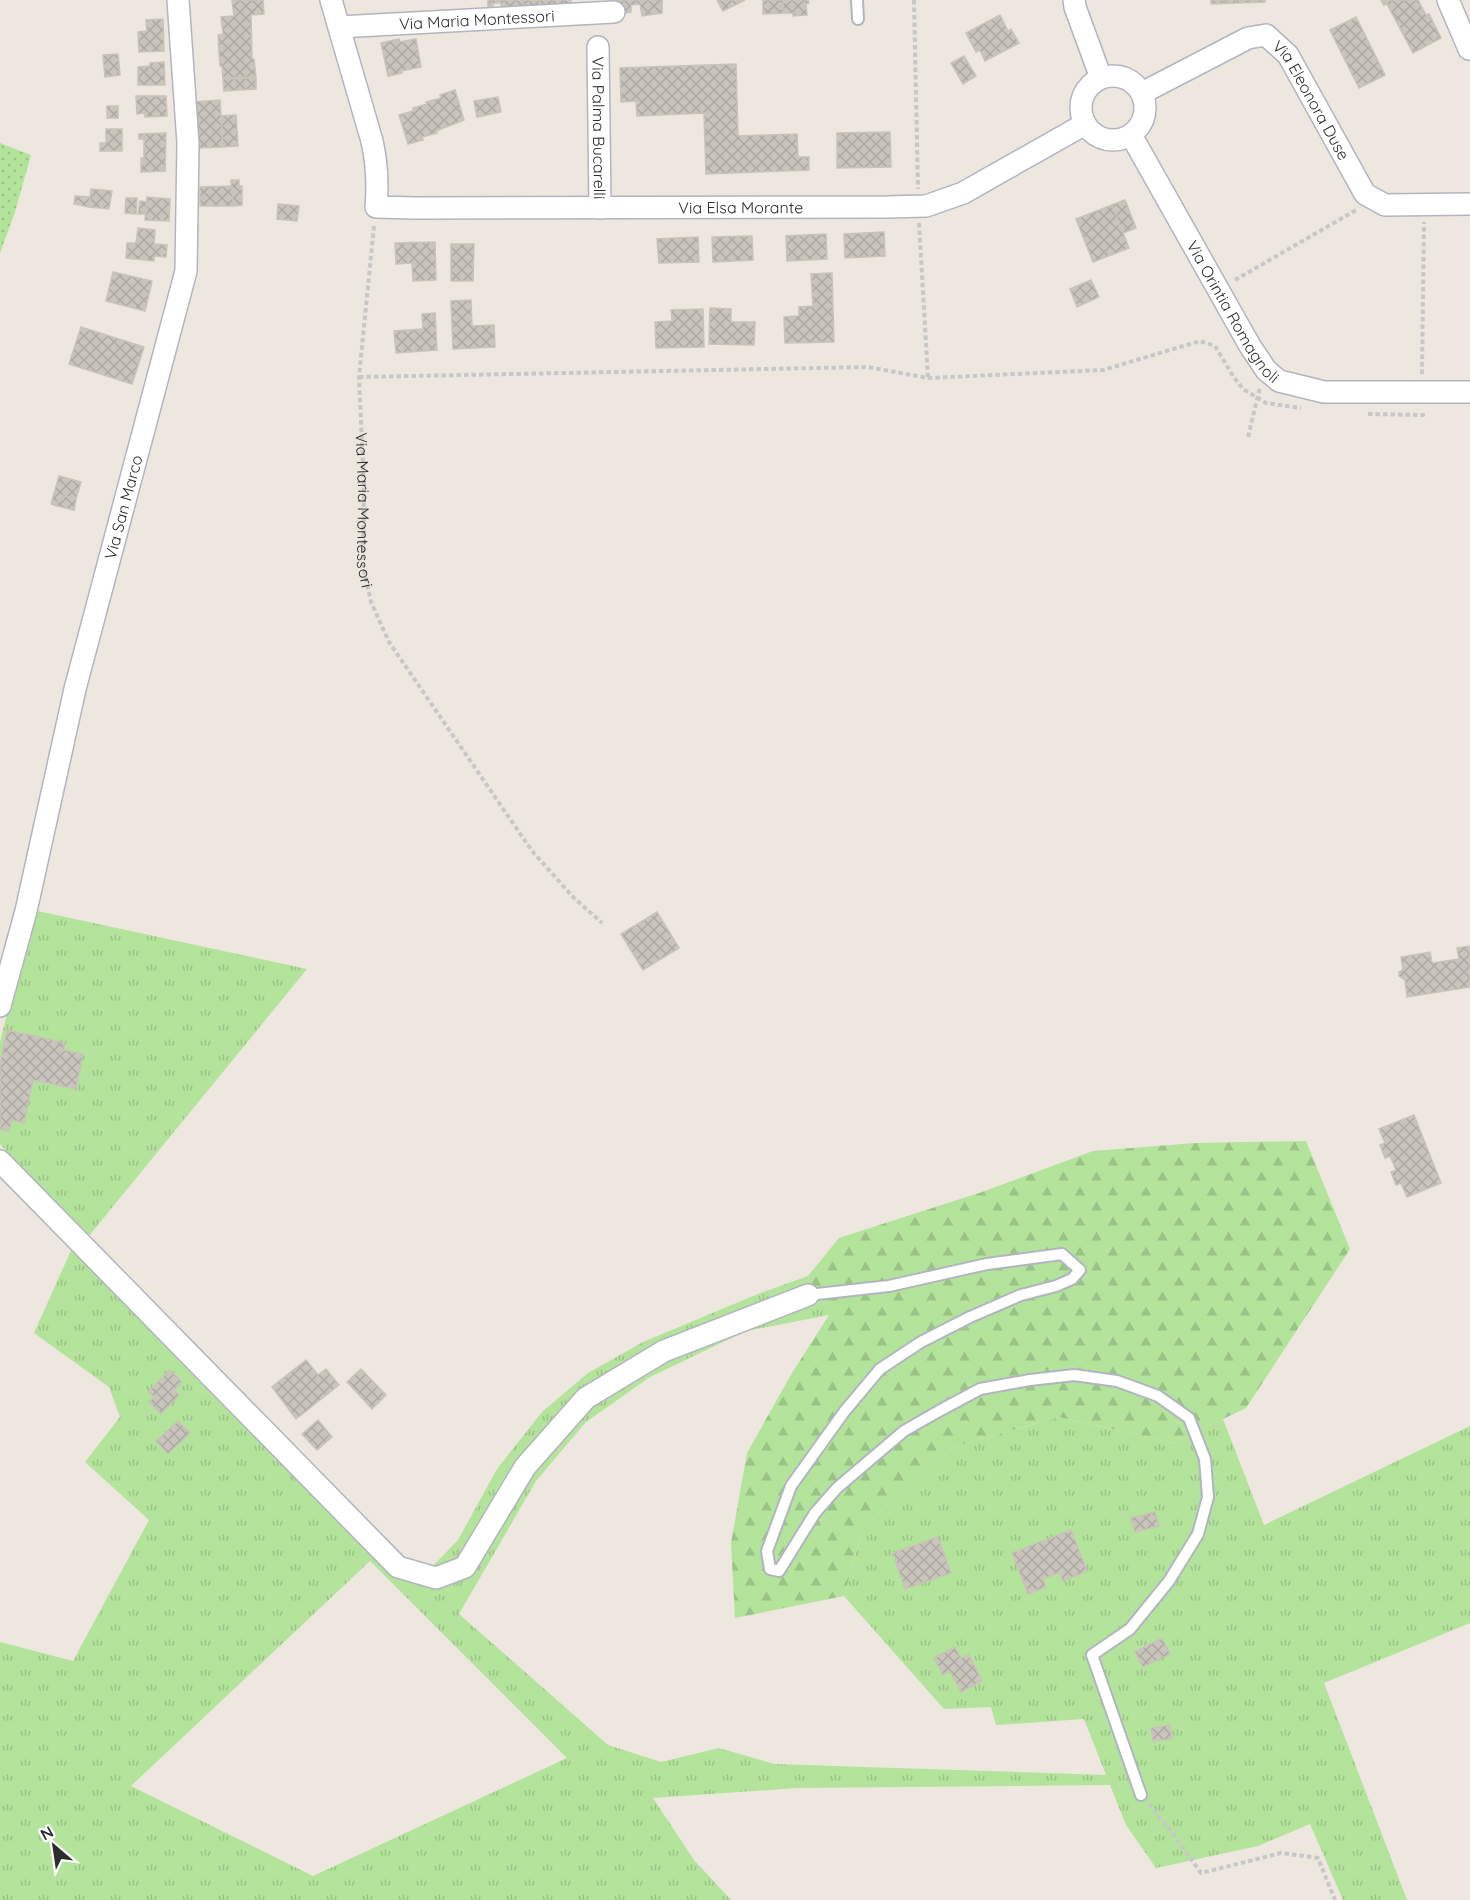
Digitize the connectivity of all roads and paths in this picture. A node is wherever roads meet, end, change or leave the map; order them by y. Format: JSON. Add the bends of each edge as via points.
{"nodes":[{"id":1,"x":178,"y":0,"type":"edge"},
{"id":2,"x":331,"y":0,"type":"edge"},
{"id":3,"x":857,"y":0,"type":"edge"},
{"id":4,"x":1074,"y":0,"type":"edge"},
{"id":5,"x":1448,"y":0,"type":"edge"},
{"id":6,"x":614,"y":12,"type":"dead end"},
{"id":7,"x":858,"y":19,"type":"dead end"},
{"id":8,"x":339,"y":27,"type":"junction"},
{"id":9,"x":598,"y":47,"type":"dead end"},
{"id":10,"x":1469,"y":49,"type":"edge"},
{"id":11,"x":1101,"y":78,"type":"junction"},
{"id":12,"x":1142,"y":93,"type":"junction"},
{"id":13,"x":1085,"y":124,"type":"junction"},
{"id":14,"x":1131,"y":135,"type":"junction"},
{"id":15,"x":1375,"y":199,"type":"junction"},
{"id":16,"x":1424,"y":204,"type":"junction"},
{"id":17,"x":1470,"y":204,"type":"edge"},
{"id":18,"x":376,"y":207,"type":"junction"},
{"id":19,"x":600,"y":208,"type":"junction"},
{"id":20,"x":1218,"y":290,"type":"junction"},
{"id":21,"x":1266,"y":370,"type":"junction"},
{"id":22,"x":359,"y":377,"type":"junction"},
{"id":23,"x":1422,"y":391,"type":"junction"},
{"id":24,"x":1470,"y":392,"type":"edge"},
{"id":25,"x":1257,"y":398,"type":"junction"},
{"id":26,"x":1310,"y":410,"type":"dead end"},
{"id":27,"x":1366,"y":414,"type":"dead end"},
{"id":28,"x":1248,"y":436,"type":"dead end"},
{"id":29,"x":602,"y":923,"type":"dead end"},
{"id":30,"x":0,"y":1006,"type":"edge"},
{"id":31,"x":0,"y":1161,"type":"edge"},
{"id":32,"x":808,"y":1295,"type":"joint"},
{"id":33,"x":1141,"y":1795,"type":"joint"},
{"id":34,"x":1335,"y":1900,"type":"edge"}],
"edges":[{"from":1,"to":30,"type":"street","name":"Via San Marco","via":[[188,143],[186,271],[75,689],[26,912]]},
{"from":2,"to":8,"type":"street"},
{"from":3,"to":7,"type":"lane"},
{"from":4,"to":11,"type":"street"},
{"from":5,"to":10,"type":"street"},
{"from":6,"to":8,"type":"street","name":"Via Maria Montessori"},
{"from":8,"to":18,"type":"street","via":[[377,161]]},
{"from":9,"to":19,"type":"street","name":"Via Palma Bucarelli"},
{"from":11,"to":12,"type":"street","via":[[1120,76]]},
{"from":11,"to":13,"type":"street","via":[[1085,92],[1081,103]]},
{"from":12,"to":14,"type":"street","via":[[1143,120]]},
{"from":12,"to":15,"type":"street","name":"Via Eleonora Duse","via":[[1248,38],[1266,35],[1288,55],[1359,185]]},
{"from":13,"to":14,"type":"street","via":[[1091,133],[1111,141]]},
{"from":13,"to":19,"type":"street","name":"Via Elsa Morante","via":[[963,193],[926,206]]},
{"from":14,"to":20,"type":"street","name":"Via Orintia Romagnoli"},
{"from":15,"to":16,"type":"street","via":[[1385,205]]},
{"from":15,"to":20,"type":"path"},
{"from":16,"to":17,"type":"street"},
{"from":16,"to":23,"type":"path"},
{"from":18,"to":19,"type":"street","name":"Via Elsa Morante"},
{"from":18,"to":22,"type":"path","name":"Via Maria Montessori"},
{"from":20,"to":21,"type":"street","name":"Via Orintia Romagnoli"},
{"from":21,"to":23,"type":"street","name":"Via Orintia Romagnoli","via":[[1279,381],[1324,392]]},
{"from":21,"to":25,"type":"path"},
{"from":22,"to":25,"type":"path","via":[[868,367],[928,378],[1103,370],[1200,341],[1215,346],[1243,389]]},
{"from":22,"to":29,"type":"path","name":"Via Maria Montessori","via":[[363,564],[371,602],[389,642],[532,851]]},
{"from":23,"to":24,"type":"street","name":"Via Orintia Romagnoli"},
{"from":23,"to":27,"type":"path","via":[[1423,415]]},
{"from":25,"to":26,"type":"path","via":[[1266,404]]},
{"from":25,"to":28,"type":"path"},
{"from":31,"to":32,"type":"street","via":[[398,1567],[436,1578],[465,1567],[525,1467],[586,1398],[664,1351]]},
{"from":32,"to":33,"type":"lane","via":[[889,1286],[987,1264],[1062,1254],[1080,1270],[1072,1279],[1021,1295],[940,1332],[880,1369],[791,1486],[767,1551],[770,1569],[779,1571],[815,1513],[837,1488],[904,1431],[980,1389],[1074,1375],[1117,1381],[1158,1396],[1190,1418],[1205,1459],[1208,1497],[1198,1534],[1169,1581],[1130,1629],[1092,1655]]},
{"from":33,"to":34,"type":"path","via":[[1201,1873],[1281,1853],[1318,1858]]}]}
